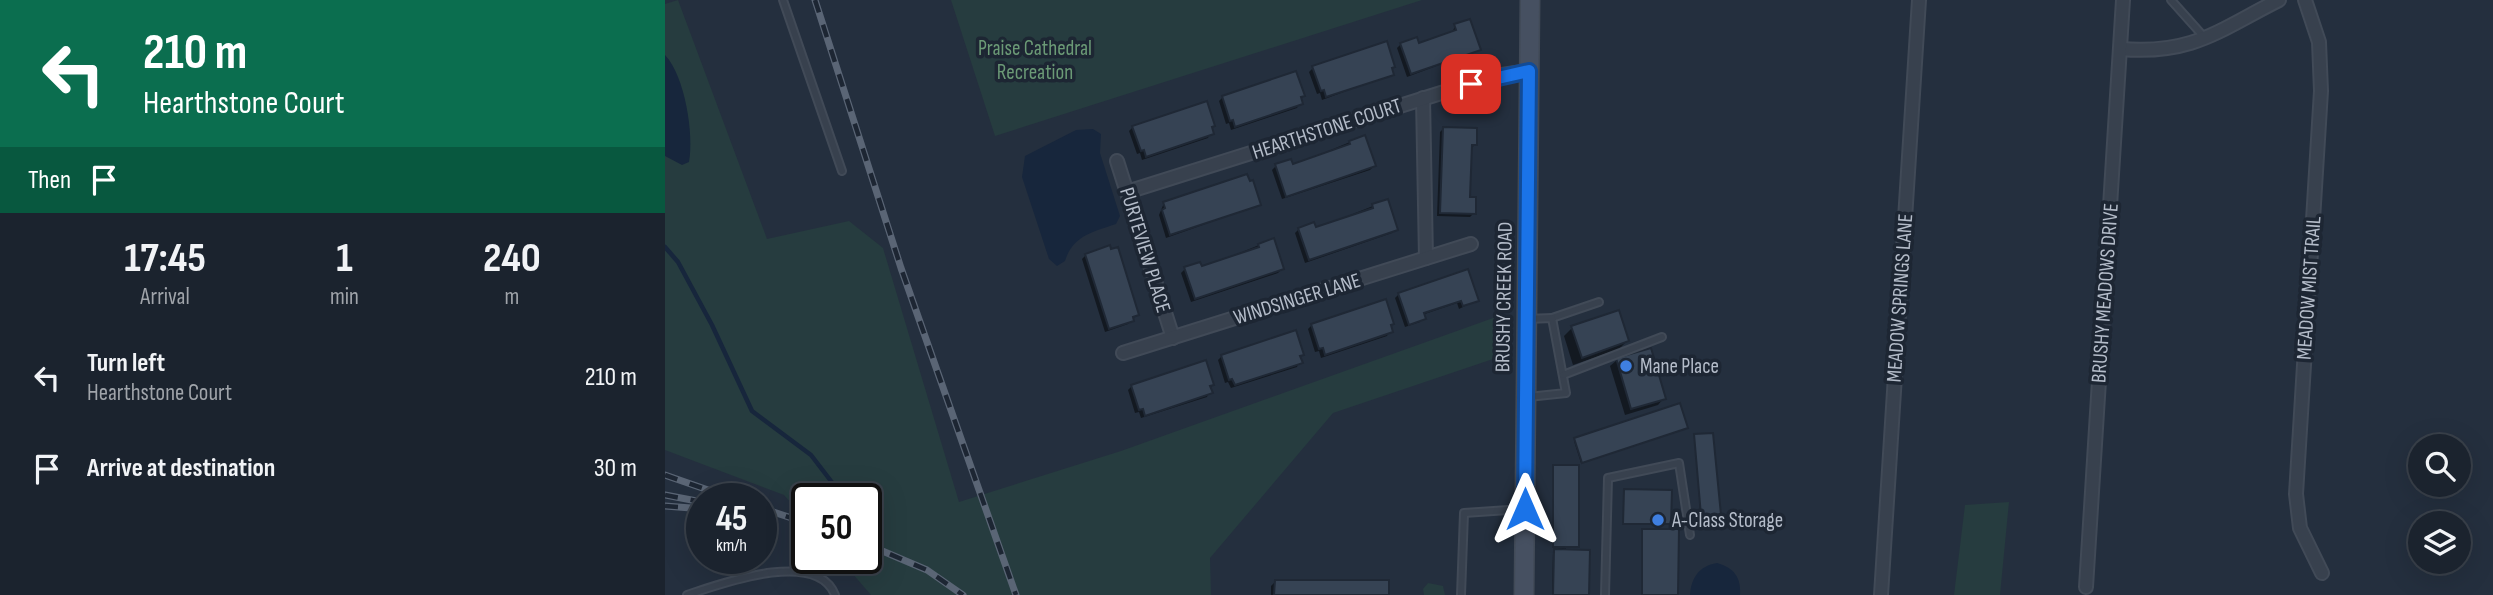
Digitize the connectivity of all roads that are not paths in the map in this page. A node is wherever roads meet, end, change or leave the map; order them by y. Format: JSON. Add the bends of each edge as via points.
{"nodes":[{"id":1,"x":783,"y":0,"type":"edge"},
{"id":2,"x":1530,"y":0,"type":"edge"},
{"id":3,"x":1919,"y":0,"type":"edge"},
{"id":4,"x":2123,"y":0,"type":"edge"},
{"id":5,"x":2171,"y":0,"type":"edge"},
{"id":6,"x":2279,"y":0,"type":"edge"},
{"id":7,"x":2305,"y":0,"type":"edge"},
{"id":8,"x":2206,"y":39,"type":"junction"},
{"id":9,"x":2121,"y":49,"type":"junction"},
{"id":10,"x":1529,"y":71,"type":"junction"},
{"id":11,"x":1423,"y":98,"type":"junction"},
{"id":12,"x":1117,"y":161,"type":"dead end"},
{"id":13,"x":842,"y":171,"type":"dead end"},
{"id":14,"x":1127,"y":192,"type":"junction"},
{"id":15,"x":1471,"y":244,"type":"dead end"},
{"id":16,"x":1426,"y":258,"type":"junction"},
{"id":17,"x":1599,"y":302,"type":"dead end"},
{"id":18,"x":1552,"y":318,"type":"junction"},
{"id":19,"x":1527,"y":319,"type":"junction"},
{"id":20,"x":1661,"y":337,"type":"dead end"},
{"id":21,"x":1173,"y":338,"type":"junction"},
{"id":22,"x":1123,"y":353,"type":"dead end"},
{"id":23,"x":1563,"y":375,"type":"junction"},
{"id":24,"x":1526,"y":398,"type":"junction"},
{"id":25,"x":1525,"y":509,"type":"junction"},
{"id":26,"x":1690,"y":535,"type":"dead end"},
{"id":27,"x":2322,"y":573,"type":"dead end"},
{"id":28,"x":2086,"y":587,"type":"dead end"},
{"id":29,"x":687,"y":595,"type":"edge"},
{"id":30,"x":835,"y":595,"type":"edge"},
{"id":31,"x":1461,"y":595,"type":"edge"},
{"id":32,"x":1524,"y":595,"type":"edge"},
{"id":33,"x":1605,"y":595,"type":"edge"},
{"id":34,"x":1881,"y":595,"type":"edge"}],
"edges":[{"from":1,"to":13,"type":"lane"},
{"from":2,"to":10,"type":"main road","name":"BRUSHY CREEK ROAD"},
{"from":3,"to":34,"type":"street","name":"MEADOW SPRINGS LANE"},
{"from":4,"to":9,"type":"street","name":"BRUSHY MEADOWS DRIVE"},
{"from":5,"to":8,"type":"lane"},
{"from":6,"to":8,"type":"street"},
{"from":7,"to":27,"type":"street","name":"MEADOW MIST TRAIL","via":[[2319,42],[2321,91],[2296,494],[2300,528]]},
{"from":8,"to":9,"type":"street","via":[[2159,50]]},
{"from":9,"to":28,"type":"street","name":"BRUSHY MEADOWS DRIVE"},
{"from":10,"to":11,"type":"street","name":"HEARTHSTONE COURT","via":[[1495,76]]},
{"from":10,"to":19,"type":"main road","name":"BRUSHY CREEK ROAD"},
{"from":11,"to":14,"type":"street","name":"HEARTHSTONE COURT"},
{"from":11,"to":16,"type":"street"},
{"from":12,"to":14,"type":"street","name":"PURTEVIEW PLACE"},
{"from":14,"to":21,"type":"street","name":"PURTEVIEW PLACE"},
{"from":15,"to":16,"type":"street","name":"WINDSINGER LANE"},
{"from":16,"to":21,"type":"street","name":"WINDSINGER LANE"},
{"from":17,"to":18,"type":"lane"},
{"from":18,"to":19,"type":"lane"},
{"from":18,"to":23,"type":"lane"},
{"from":19,"to":24,"type":"main road","name":"BRUSHY CREEK ROAD"},
{"from":20,"to":23,"type":"lane"},
{"from":21,"to":22,"type":"street","name":"WINDSINGER LANE"},
{"from":23,"to":24,"type":"lane","via":[[1566,393]]},
{"from":24,"to":25,"type":"main road","name":"BRUSHY CREEK ROAD"},
{"from":25,"to":31,"type":"lane","via":[[1464,513]]},
{"from":25,"to":32,"type":"main road","name":"BRUSHY CREEK ROAD"},
{"from":26,"to":33,"type":"lane","via":[[1679,463],[1608,478]]},
{"from":29,"to":30,"type":"lane","via":[[739,577],[774,572],[811,573]]}]}
